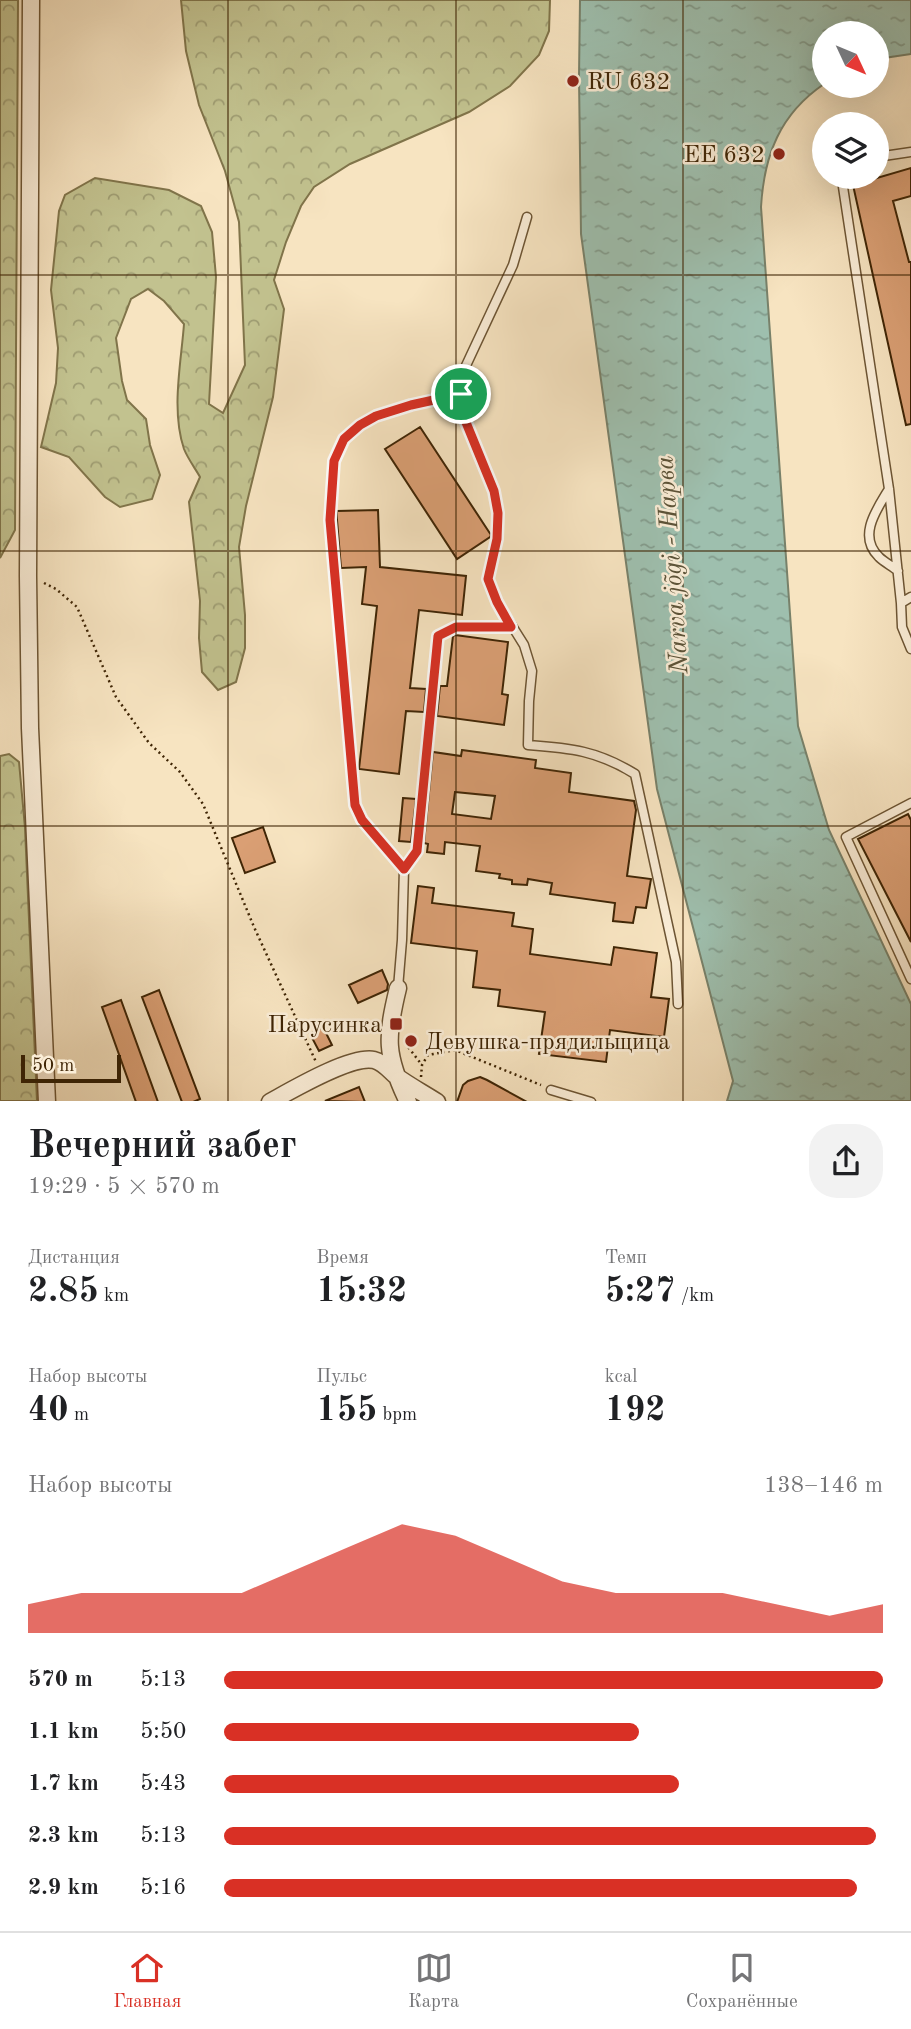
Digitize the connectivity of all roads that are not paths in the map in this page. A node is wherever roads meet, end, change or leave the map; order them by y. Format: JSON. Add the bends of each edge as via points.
{"nodes":[{"id":1,"x":31,"y":0,"type":"edge"},
{"id":2,"x":911,"y":152,"type":"edge"},
{"id":3,"x":889,"y":155,"type":"edge"},
{"id":4,"x":843,"y":189,"type":"edge"},
{"id":5,"x":527,"y":217,"type":"dead end"},
{"id":6,"x":461,"y":394,"type":"junction"},
{"id":7,"x":889,"y":488,"type":"junction"},
{"id":8,"x":898,"y":571,"type":"junction"},
{"id":9,"x":911,"y":597,"type":"edge"},
{"id":10,"x":901,"y":603,"type":"junction"},
{"id":11,"x":511,"y":627,"type":"junction"},
{"id":12,"x":911,"y":649,"type":"edge"},
{"id":13,"x":911,"y":803,"type":"edge"},
{"id":14,"x":404,"y":869,"type":"junction"},
{"id":15,"x":911,"y":979,"type":"edge"},
{"id":16,"x":398,"y":988,"type":"joint"},
{"id":17,"x":678,"y":1004,"type":"dead end"},
{"id":18,"x":395,"y":1076,"type":"junction"},
{"id":19,"x":551,"y":1090,"type":"road end"},
{"id":20,"x":431,"y":1098,"type":"edge"},
{"id":21,"x":47,"y":1101,"type":"edge"},
{"id":22,"x":270,"y":1101,"type":"edge"},
{"id":23,"x":408,"y":1101,"type":"edge"},
{"id":24,"x":592,"y":1101,"type":"edge"}],
"edges":[{"from":1,"to":21,"type":"street","via":[[30,728]]},
{"from":2,"to":3,"type":"lane"},
{"from":4,"to":7,"type":"lane"},
{"from":5,"to":6,"type":"lane","via":[[513,265],[463,372]]},
{"from":6,"to":11,"type":"lane","via":[[463,415],[494,491],[498,513],[488,579]]},
{"from":6,"to":14,"type":"lane","via":[[376,416],[344,439],[334,461],[330,520],[355,805],[362,820]]},
{"from":7,"to":8,"type":"lane"},
{"from":7,"to":8,"type":"lane","via":[[873,514],[870,544],[877,556]]},
{"from":8,"to":10,"type":"lane"},
{"from":9,"to":10,"type":"lane"},
{"from":10,"to":12,"type":"lane","via":[[902,627]]},
{"from":11,"to":14,"type":"lane","via":[[456,627],[438,636],[417,851]]},
{"from":11,"to":17,"type":"lane","via":[[524,645],[532,671],[528,745],[593,753],[635,774],[676,961]]},
{"from":13,"to":15,"type":"lane","via":[[846,837]]},
{"from":14,"to":16,"type":"lane"},
{"from":16,"to":18,"type":"street","via":[[388,1042]]},
{"from":18,"to":20,"type":"street"},
{"from":18,"to":22,"type":"street","via":[[376,1060],[361,1059]]},
{"from":18,"to":23,"type":"street"},
{"from":19,"to":24,"type":"lane"}]}
